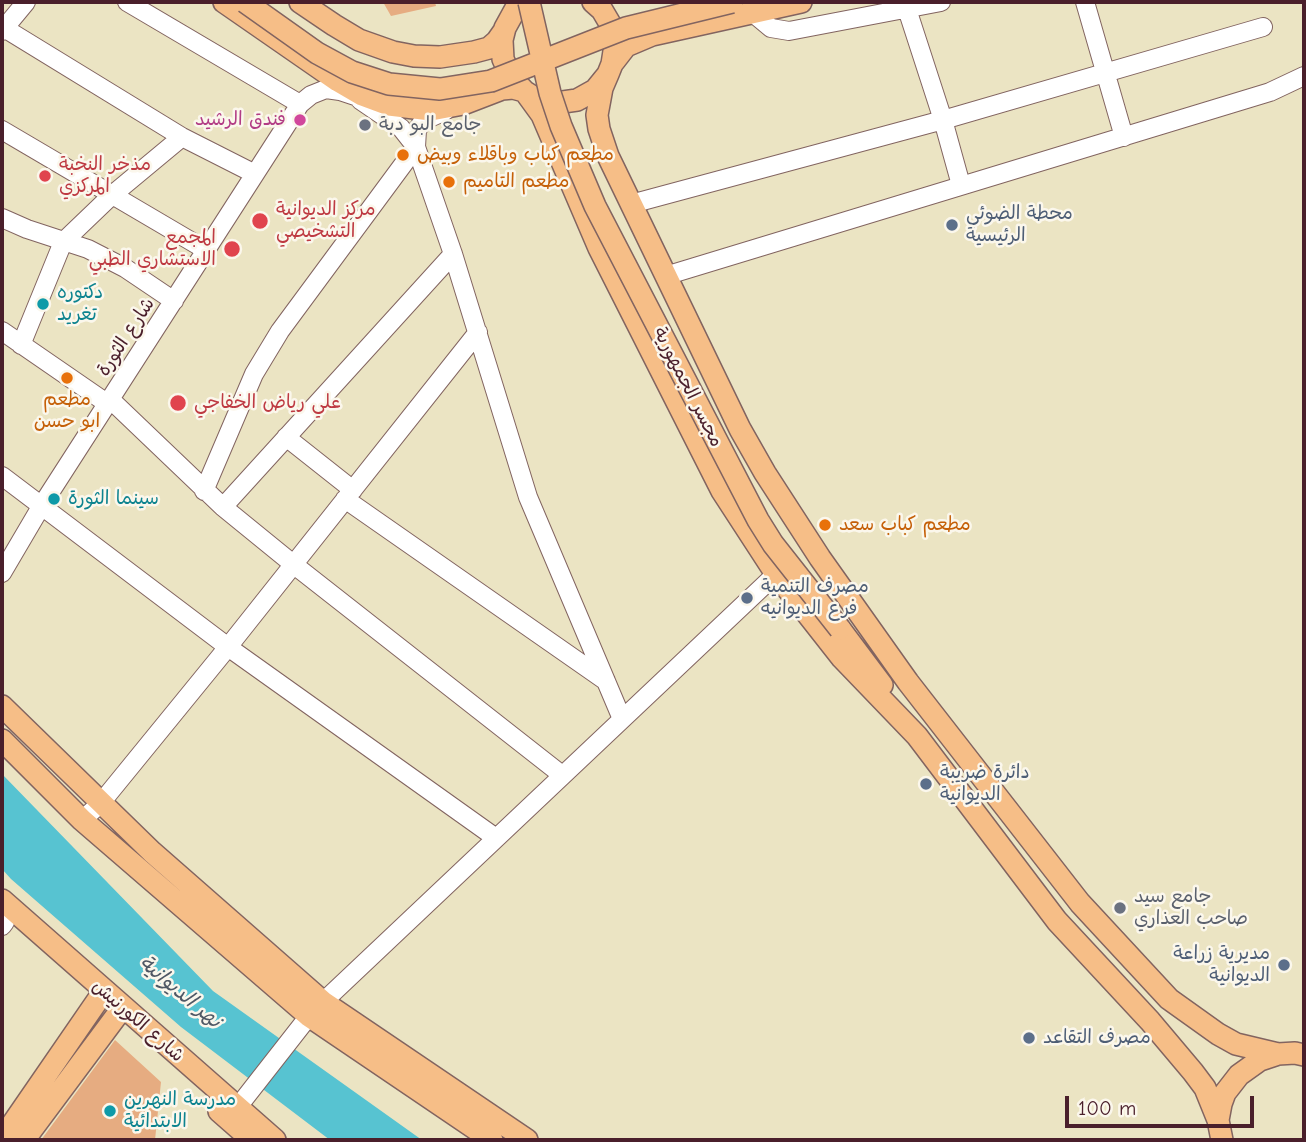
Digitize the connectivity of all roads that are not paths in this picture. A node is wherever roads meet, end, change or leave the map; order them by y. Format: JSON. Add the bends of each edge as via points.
{"nodes":[{"id":1,"x":26,"y":2,"type":"edge"},
{"id":2,"x":127,"y":2,"type":"edge"},
{"id":3,"x":224,"y":2,"type":"edge"},
{"id":4,"x":245,"y":2,"type":"edge"},
{"id":5,"x":265,"y":2,"type":"edge"},
{"id":6,"x":300,"y":2,"type":"edge"},
{"id":7,"x":543,"y":2,"type":"edge"},
{"id":8,"x":593,"y":2,"type":"edge"},
{"id":9,"x":686,"y":2,"type":"edge"},
{"id":10,"x":732,"y":2,"type":"edge"},
{"id":11,"x":801,"y":2,"type":"edge"},
{"id":12,"x":941,"y":2,"type":"edge"},
{"id":13,"x":1085,"y":2,"type":"edge"},
{"id":14,"x":521,"y":3,"type":"edge"},
{"id":15,"x":907,"y":9,"type":"junction"},
{"id":16,"x":753,"y":13,"type":"junction"},
{"id":17,"x":5,"y":23,"type":"edge"},
{"id":18,"x":1263,"y":27,"type":"dead end"},
{"id":19,"x":504,"y":31,"type":"junction"},
{"id":20,"x":610,"y":69,"type":"junction"},
{"id":21,"x":1105,"y":72,"type":"junction"},
{"id":22,"x":1304,"y":76,"type":"edge"},
{"id":23,"x":525,"y":92,"type":"junction"},
{"id":24,"x":365,"y":99,"type":"junction"},
{"id":25,"x":300,"y":104,"type":"junction"},
{"id":26,"x":463,"y":104,"type":"junction"},
{"id":27,"x":943,"y":120,"type":"junction"},
{"id":28,"x":2,"y":131,"type":"edge"},
{"id":29,"x":182,"y":137,"type":"junction"},
{"id":30,"x":1124,"y":137,"type":"junction"},
{"id":31,"x":416,"y":147,"type":"junction"},
{"id":32,"x":255,"y":174,"type":"junction"},
{"id":33,"x":961,"y":185,"type":"junction"},
{"id":34,"x":111,"y":196,"type":"junction"},
{"id":35,"x":631,"y":204,"type":"junction"},
{"id":36,"x":2,"y":218,"type":"edge"},
{"id":37,"x":63,"y":242,"type":"junction"},
{"id":38,"x":206,"y":250,"type":"junction"},
{"id":39,"x":453,"y":254,"type":"junction"},
{"id":40,"x":665,"y":276,"type":"junction"},
{"id":41,"x":174,"y":301,"type":"junction"},
{"id":42,"x":2,"y":331,"type":"edge"},
{"id":43,"x":478,"y":332,"type":"junction"},
{"id":44,"x":21,"y":345,"type":"junction"},
{"id":45,"x":109,"y":402,"type":"junction"},
{"id":46,"x":286,"y":437,"type":"junction"},
{"id":47,"x":2,"y":476,"type":"edge"},
{"id":48,"x":204,"y":491,"type":"junction"},
{"id":49,"x":349,"y":494,"type":"junction"},
{"id":50,"x":42,"y":505,"type":"junction"},
{"id":51,"x":223,"y":507,"type":"junction"},
{"id":52,"x":293,"y":565,"type":"junction"},
{"id":53,"x":3,"y":570,"type":"edge"},
{"id":54,"x":776,"y":574,"type":"junction"},
{"id":55,"x":845,"y":625,"type":"junction"},
{"id":56,"x":228,"y":647,"type":"junction"},
{"id":57,"x":606,"y":681,"type":"junction"},
{"id":58,"x":921,"y":699,"type":"junction"},
{"id":59,"x":2,"y":706,"type":"edge"},
{"id":60,"x":622,"y":719,"type":"junction"},
{"id":61,"x":916,"y":736,"type":"junction"},
{"id":62,"x":2,"y":740,"type":"edge"},
{"id":63,"x":562,"y":775,"type":"junction"},
{"id":64,"x":100,"y":804,"type":"junction"},
{"id":65,"x":82,"y":820,"type":"junction"},
{"id":66,"x":496,"y":838,"type":"junction"},
{"id":67,"x":2,"y":901,"type":"edge"},
{"id":68,"x":3,"y":923,"type":"edge"},
{"id":69,"x":101,"y":997,"type":"junction"},
{"id":70,"x":316,"y":1009,"type":"junction"},
{"id":71,"x":119,"y":1012,"type":"junction"},
{"id":72,"x":1295,"y":1052,"type":"edge"},
{"id":73,"x":239,"y":1105,"type":"junction"},
{"id":74,"x":1220,"y":1130,"type":"edge"},
{"id":75,"x":2,"y":1139,"type":"edge"},
{"id":76,"x":24,"y":1140,"type":"edge"},
{"id":77,"x":252,"y":1140,"type":"edge"},
{"id":78,"x":275,"y":1140,"type":"edge"},
{"id":79,"x":492,"y":1140,"type":"edge"},
{"id":80,"x":527,"y":1140,"type":"edge"}],
"edges":[{"from":1,"to":17,"type":"street"},
{"from":2,"to":25,"type":"street"},
{"from":3,"to":24,"type":"main road"},
{"from":4,"to":10,"type":"main road","bridge":true,"via":[[352,72],[389,84],[432,89],[491,81],[626,28]]},
{"from":5,"to":9,"type":"main road","via":[[347,56],[378,68],[426,75],[491,67],[599,25]]},
{"from":6,"to":19,"type":"main road","via":[[359,40],[414,56],[440,57],[489,48]]},
{"from":7,"to":55,"type":"main road","name":"مجسر الجمهورية","via":[[576,130],[611,210],[750,478]]},
{"from":8,"to":20,"type":"main road","via":[[612,27],[615,45]]},
{"from":11,"to":16,"type":"main road"},
{"from":12,"to":15,"type":"street"},
{"from":13,"to":21,"type":"street"},
{"from":14,"to":19,"type":"main road"},
{"from":14,"to":55,"type":"main road","name":"مجسر الجمهورية","bridge":true,"via":[[561,126],[595,206],[758,520],[773,544]]},
{"from":15,"to":16,"type":"street","via":[[789,31],[771,28]]},
{"from":15,"to":27,"type":"street"},
{"from":16,"to":20,"type":"main road","via":[[639,40],[626,46]]},
{"from":17,"to":29,"type":"street"},
{"from":18,"to":21,"type":"street"},
{"from":19,"to":23,"type":"main road","via":[[506,68]]},
{"from":20,"to":23,"type":"main road","via":[[595,90],[577,100],[556,103]]},
{"from":20,"to":35,"type":"main road","via":[[598,103],[599,129]]},
{"from":21,"to":27,"type":"street"},
{"from":21,"to":30,"type":"street"},
{"from":22,"to":30,"type":"street","via":[[1270,92]]},
{"from":23,"to":26,"type":"main road","via":[[502,89]]},
{"from":23,"to":54,"type":"main road","via":[[541,115],[599,247],[722,491]]},
{"from":24,"to":25,"type":"street","via":[[326,89]]},
{"from":24,"to":26,"type":"main road","via":[[424,109]]},
{"from":24,"to":31,"type":"street","via":[[401,128]]},
{"from":25,"to":32,"type":"street","name":"شارع الثورة"},
{"from":26,"to":31,"type":"street","via":[[424,121],[417,130]]},
{"from":27,"to":33,"type":"street"},
{"from":27,"to":35,"type":"street"},
{"from":28,"to":34,"type":"street"},
{"from":29,"to":32,"type":"street"},
{"from":29,"to":34,"type":"street"},
{"from":30,"to":33,"type":"street"},
{"from":31,"to":39,"type":"street"},
{"from":31,"to":48,"type":"street","via":[[280,331],[254,374]]},
{"from":32,"to":38,"type":"street","name":"شارع الثورة"},
{"from":33,"to":40,"type":"street"},
{"from":34,"to":37,"type":"street"},
{"from":34,"to":38,"type":"street"},
{"from":35,"to":40,"type":"main road"},
{"from":36,"to":37,"type":"street"},
{"from":37,"to":41,"type":"street","via":[[113,261]]},
{"from":37,"to":44,"type":"street"},
{"from":38,"to":41,"type":"street","name":"شارع الثورة"},
{"from":39,"to":43,"type":"street"},
{"from":39,"to":46,"type":"street"},
{"from":40,"to":58,"type":"main road","via":[[765,473]]},
{"from":41,"to":45,"type":"street","name":"شارع الثورة"},
{"from":42,"to":44,"type":"street"},
{"from":43,"to":49,"type":"street"},
{"from":43,"to":57,"type":"street","via":[[528,497]]},
{"from":44,"to":45,"type":"street"},
{"from":45,"to":48,"type":"street"},
{"from":45,"to":50,"type":"street","name":"شارع الثورة"},
{"from":46,"to":49,"type":"street"},
{"from":46,"to":51,"type":"street"},
{"from":47,"to":50,"type":"street"},
{"from":48,"to":51,"type":"street"},
{"from":49,"to":52,"type":"street"},
{"from":49,"to":57,"type":"street"},
{"from":50,"to":53,"type":"street","name":"شارع الثورة"},
{"from":50,"to":56,"type":"street"},
{"from":51,"to":52,"type":"street"},
{"from":52,"to":56,"type":"street"},
{"from":52,"to":63,"type":"street"},
{"from":54,"to":60,"type":"street"},
{"from":54,"to":61,"type":"main road","via":[[842,658]]},
{"from":55,"to":58,"type":"main road","name":"مجسر الجمهورية"},
{"from":55,"to":61,"type":"main road","name":"مجسر الجمهورية"},
{"from":56,"to":64,"type":"street"},
{"from":56,"to":66,"type":"street"},
{"from":57,"to":60,"type":"street"},
{"from":58,"to":72,"type":"main road","via":[[1080,903],[1169,999],[1236,1044]]},
{"from":59,"to":64,"type":"main road"},
{"from":60,"to":63,"type":"street"},
{"from":61,"to":74,"type":"main road","via":[[1058,921],[1193,1072],[1205,1088]]},
{"from":62,"to":65,"type":"main road"},
{"from":63,"to":66,"type":"street"},
{"from":64,"to":65,"type":"street"},
{"from":64,"to":70,"type":"main road"},
{"from":65,"to":70,"type":"main road"},
{"from":66,"to":70,"type":"street"},
{"from":67,"to":69,"type":"main road","name":"شارع الكورنيش"},
{"from":68,"to":69,"type":"main road","name":"شارع الكورنيش"},
{"from":69,"to":71,"type":"main road","name":"شارع الكورنيش"},
{"from":69,"to":75,"type":"main road"},
{"from":70,"to":73,"type":"street"},
{"from":70,"to":79,"type":"main road"},
{"from":70,"to":80,"type":"main road"},
{"from":71,"to":73,"type":"main road","name":"شارع الكورنيش"},
{"from":71,"to":76,"type":"main road"},
{"from":71,"to":77,"type":"main road","name":"شارع الكورنيش"},
{"from":72,"to":74,"type":"main road","via":[[1260,1060],[1233,1082],[1225,1093]]},
{"from":73,"to":78,"type":"main road","name":"شارع الكورنيش"}]}
